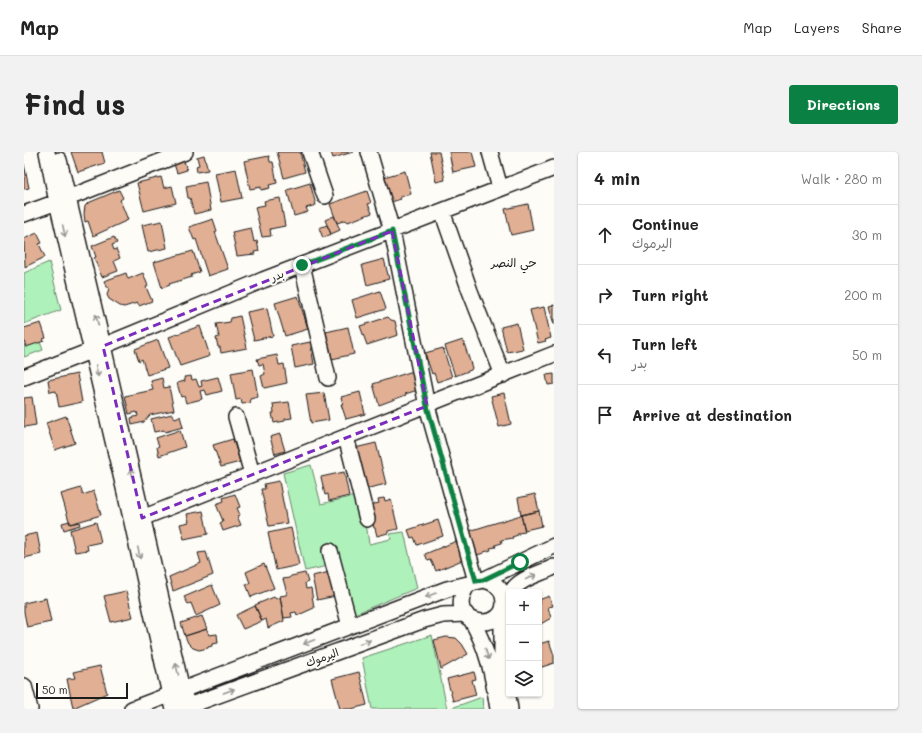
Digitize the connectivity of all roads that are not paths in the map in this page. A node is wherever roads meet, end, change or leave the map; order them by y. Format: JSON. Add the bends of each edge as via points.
{"nodes":[{"id":1,"x":47,"y":152,"type":"edge"},
{"id":2,"x":57,"y":152,"type":"edge"},
{"id":3,"x":185,"y":152,"type":"edge"},
{"id":4,"x":310,"y":152,"type":"edge"},
{"id":5,"x":369,"y":152,"type":"edge"},
{"id":6,"x":490,"y":152,"type":"edge"},
{"id":7,"x":554,"y":168,"type":"edge"},
{"id":8,"x":500,"y":188,"type":"junction"},
{"id":9,"x":325,"y":196,"type":"dead end"},
{"id":10,"x":62,"y":200,"type":"junction"},
{"id":11,"x":442,"y":211,"type":"junction"},
{"id":12,"x":24,"y":214,"type":"edge"},
{"id":13,"x":392,"y":231,"type":"junction"},
{"id":14,"x":302,"y":265,"type":"junction"},
{"id":15,"x":98,"y":349,"type":"junction"},
{"id":16,"x":554,"y":354,"type":"edge"},
{"id":17,"x":503,"y":375,"type":"junction"},
{"id":18,"x":24,"y":377,"type":"edge"},
{"id":19,"x":328,"y":378,"type":"dead end"},
{"id":20,"x":427,"y":406,"type":"junction"},
{"id":21,"x":236,"y":417,"type":"dead end"},
{"id":22,"x":346,"y":437,"type":"junction"},
{"id":23,"x":252,"y":474,"type":"junction"},
{"id":24,"x":142,"y":518,"type":"junction"},
{"id":25,"x":367,"y":519,"type":"dead end"},
{"id":26,"x":554,"y":546,"type":"edge"},
{"id":27,"x":330,"y":551,"type":"dead end"},
{"id":28,"x":554,"y":568,"type":"edge"},
{"id":29,"x":476,"y":581,"type":"junction"},
{"id":30,"x":513,"y":589,"type":"edge"},
{"id":31,"x":506,"y":600,"type":"edge"},
{"id":32,"x":468,"y":617,"type":"junction"},
{"id":33,"x":350,"y":626,"type":"junction"},
{"id":34,"x":24,"y":686,"type":"edge"},
{"id":35,"x":179,"y":702,"type":"edge"},
{"id":36,"x":30,"y":709,"type":"edge"},
{"id":37,"x":132,"y":709,"type":"edge"},
{"id":38,"x":498,"y":709,"type":"edge"},
{"id":39,"x":510,"y":709,"type":"edge"}],
"edges":[{"from":1,"to":10,"type":"street"},
{"from":2,"to":10,"type":"street"},
{"from":3,"to":10,"type":"street"},
{"from":4,"to":9,"type":"street"},
{"from":5,"to":13,"type":"street"},
{"from":6,"to":8,"type":"street"},
{"from":7,"to":8,"type":"street","name":"بدر"},
{"from":8,"to":11,"type":"street","name":"بدر"},
{"from":10,"to":12,"type":"street"},
{"from":10,"to":15,"type":"street"},
{"from":11,"to":13,"type":"street","name":"بدر"},
{"from":11,"to":17,"type":"street"},
{"from":13,"to":14,"type":"street","name":"بدر"},
{"from":13,"to":20,"type":"street"},
{"from":14,"to":15,"type":"street","name":"بدر"},
{"from":14,"to":19,"type":"street"},
{"from":15,"to":18,"type":"street","name":"بدر"},
{"from":24,"to":15,"type":"street","one_way":true},
{"from":15,"to":35,"type":"street","one_way":true,"via":[[130,515]]},
{"from":16,"to":17,"type":"street"},
{"from":17,"to":20,"type":"street"},
{"from":20,"to":22,"type":"street"},
{"from":20,"to":29,"type":"street"},
{"from":21,"to":23,"type":"street"},
{"from":22,"to":23,"type":"street"},
{"from":22,"to":25,"type":"street"},
{"from":23,"to":24,"type":"street"},
{"from":35,"to":24,"type":"street","one_way":true},
{"from":26,"to":29,"type":"street"},
{"from":27,"to":33,"type":"street"},
{"from":30,"to":28,"type":"street","one_way":true,"via":[[520,582]]},
{"from":29,"to":31,"type":"street","via":[[490,581],[501,590]]},
{"from":29,"to":32,"type":"street","via":[[462,595],[462,608]]},
{"from":29,"to":33,"type":"street","one_way":true,"via":[[447,589]]},
{"from":31,"to":32,"type":"street","via":[[491,621],[477,622]]},
{"from":31,"to":39,"type":"street","via":[[502,656]]},
{"from":35,"to":32,"type":"street","name":"اليرموك","one_way":true,"via":[[443,614]]},
{"from":32,"to":38,"type":"street","one_way":true,"via":[[484,644]]},
{"from":33,"to":35,"type":"street","one_way":true},
{"from":34,"to":36,"type":"street"},
{"from":35,"to":37,"type":"street"}]}
